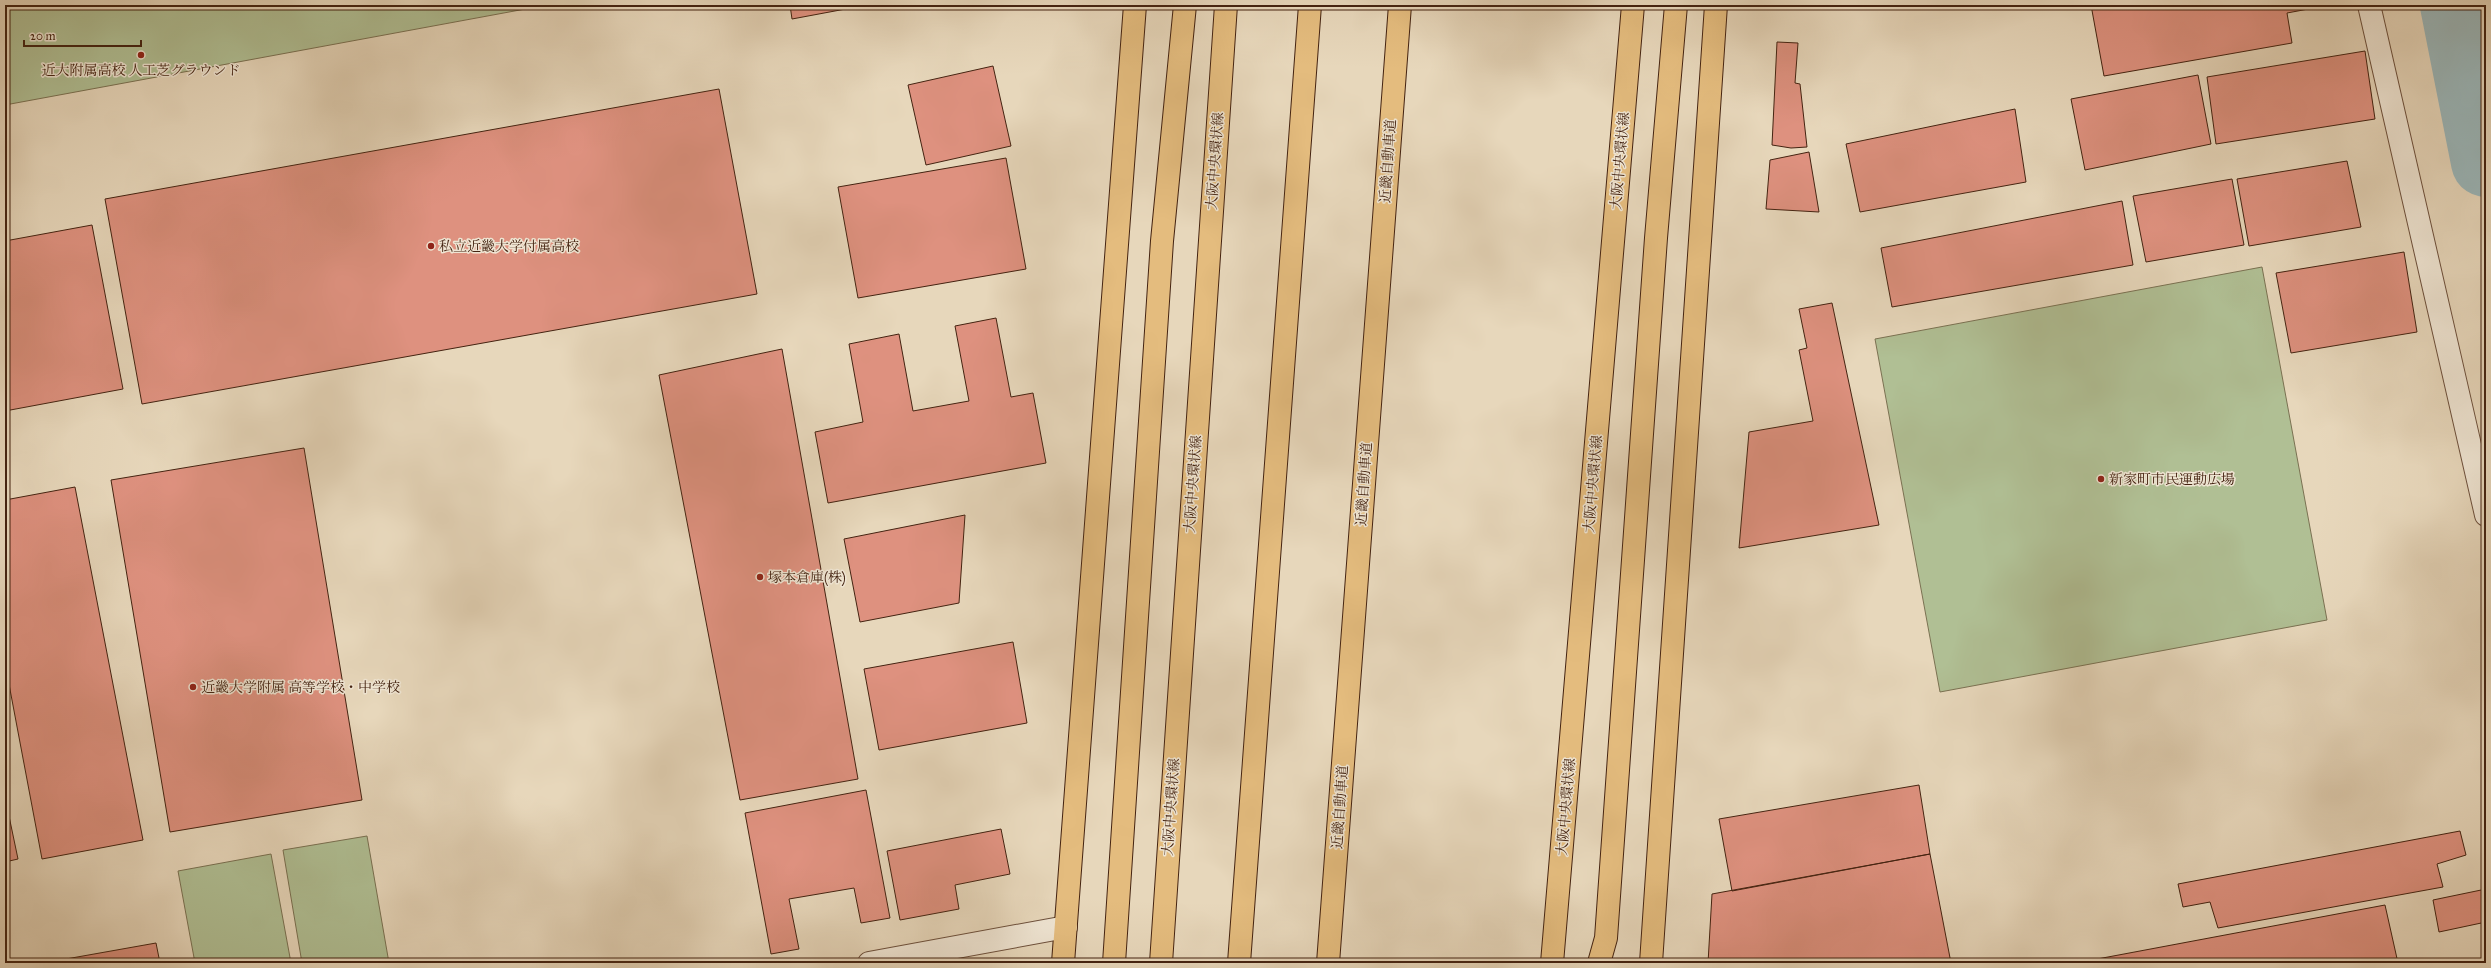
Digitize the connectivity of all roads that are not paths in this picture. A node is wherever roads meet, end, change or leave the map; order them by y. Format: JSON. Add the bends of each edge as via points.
{"nodes":[{"id":1,"x":1135,"y":5,"type":"edge"},
{"id":2,"x":1185,"y":5,"type":"edge"},
{"id":3,"x":1226,"y":5,"type":"edge"},
{"id":4,"x":1310,"y":5,"type":"edge"},
{"id":5,"x":1400,"y":5,"type":"edge"},
{"id":6,"x":1633,"y":5,"type":"edge"},
{"id":7,"x":1676,"y":5,"type":"edge"},
{"id":8,"x":1716,"y":5,"type":"edge"},
{"id":9,"x":2369,"y":5,"type":"edge"},
{"id":10,"x":2486,"y":515,"type":"edge"},
{"id":11,"x":1066,"y":927,"type":"junction"},
{"id":12,"x":869,"y":963,"type":"edge"},
{"id":13,"x":1063,"y":963,"type":"edge"},
{"id":14,"x":1114,"y":963,"type":"edge"},
{"id":15,"x":1161,"y":963,"type":"edge"},
{"id":16,"x":1239,"y":963,"type":"edge"},
{"id":17,"x":1328,"y":963,"type":"edge"},
{"id":18,"x":1552,"y":963,"type":"edge"},
{"id":19,"x":1598,"y":963,"type":"edge"},
{"id":20,"x":1651,"y":963,"type":"edge"}],
"edges":[{"from":1,"to":11,"type":"main road"},
{"from":2,"to":14,"type":"main road","via":[[1162,241]]},
{"from":3,"to":15,"type":"main road","name":"大阪中央環状線"},
{"from":4,"to":16,"type":"main road"},
{"from":5,"to":17,"type":"main road","name":"近畿自動車道"},
{"from":6,"to":18,"type":"main road","name":"大阪中央環状線"},
{"from":7,"to":19,"type":"main road","via":[[1656,238],[1606,938]]},
{"from":8,"to":20,"type":"main road"},
{"from":9,"to":10,"type":"street"},
{"from":11,"to":12,"type":"street"},
{"from":11,"to":13,"type":"main road"}]}
